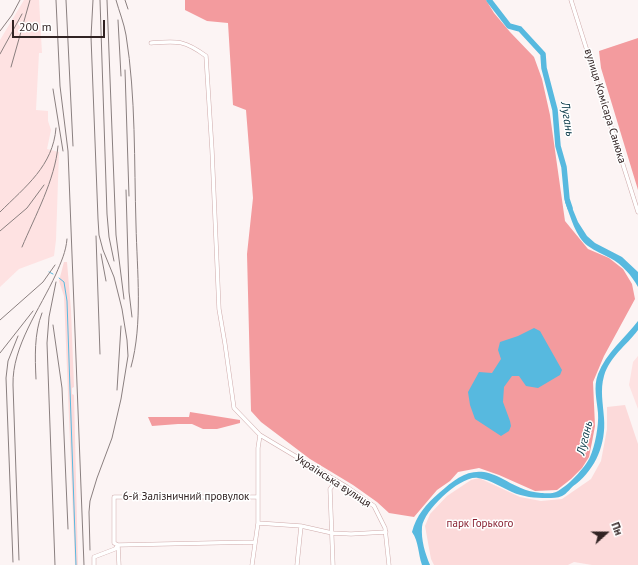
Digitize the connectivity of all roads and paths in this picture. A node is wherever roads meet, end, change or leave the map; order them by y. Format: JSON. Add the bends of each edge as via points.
{"nodes":[{"id":1,"x":571,"y":0,"type":"edge"},
{"id":2,"x":151,"y":43,"type":"dead end"},
{"id":3,"x":638,"y":212,"type":"edge"},
{"id":4,"x":260,"y":435,"type":"junction"},
{"id":5,"x":336,"y":481,"type":"junction"},
{"id":6,"x":258,"y":497,"type":"junction"},
{"id":7,"x":258,"y":523,"type":"junction"},
{"id":8,"x":301,"y":526,"type":"junction"},
{"id":9,"x":386,"y":532,"type":"junction"},
{"id":10,"x":332,"y":533,"type":"junction"},
{"id":11,"x":255,"y":542,"type":"junction"},
{"id":12,"x":118,"y":545,"type":"junction"},
{"id":13,"x":94,"y":565,"type":"edge"},
{"id":14,"x":119,"y":565,"type":"edge"},
{"id":15,"x":252,"y":565,"type":"edge"},
{"id":16,"x":296,"y":565,"type":"edge"},
{"id":17,"x":333,"y":565,"type":"edge"},
{"id":18,"x":389,"y":565,"type":"edge"}],
"edges":[{"from":1,"to":3,"type":"street","name":"вулиця Комісара Санюка"},
{"from":2,"to":4,"type":"street","name":"Українська вулиця","via":[[181,42],[206,56],[219,309],[234,408]]},
{"from":4,"to":5,"type":"street","name":"Українська вулиця"},
{"from":4,"to":6,"type":"street"},
{"from":5,"to":9,"type":"street","name":"Українська вулиця","via":[[374,506]]},
{"from":5,"to":10,"type":"street","via":[[330,489]]},
{"from":6,"to":7,"type":"street"},
{"from":6,"to":12,"type":"street","name":"6-й Залізничний провулок","via":[[114,497],[114,543]]},
{"from":7,"to":8,"type":"street"},
{"from":7,"to":11,"type":"street"},
{"from":8,"to":10,"type":"street"},
{"from":8,"to":16,"type":"street"},
{"from":9,"to":10,"type":"street"},
{"from":9,"to":18,"type":"street","name":"Українська вулиця"},
{"from":10,"to":17,"type":"street"},
{"from":11,"to":12,"type":"street"},
{"from":11,"to":15,"type":"street"},
{"from":12,"to":13,"type":"street","via":[[115,549],[94,557]]},
{"from":12,"to":14,"type":"street"}]}
